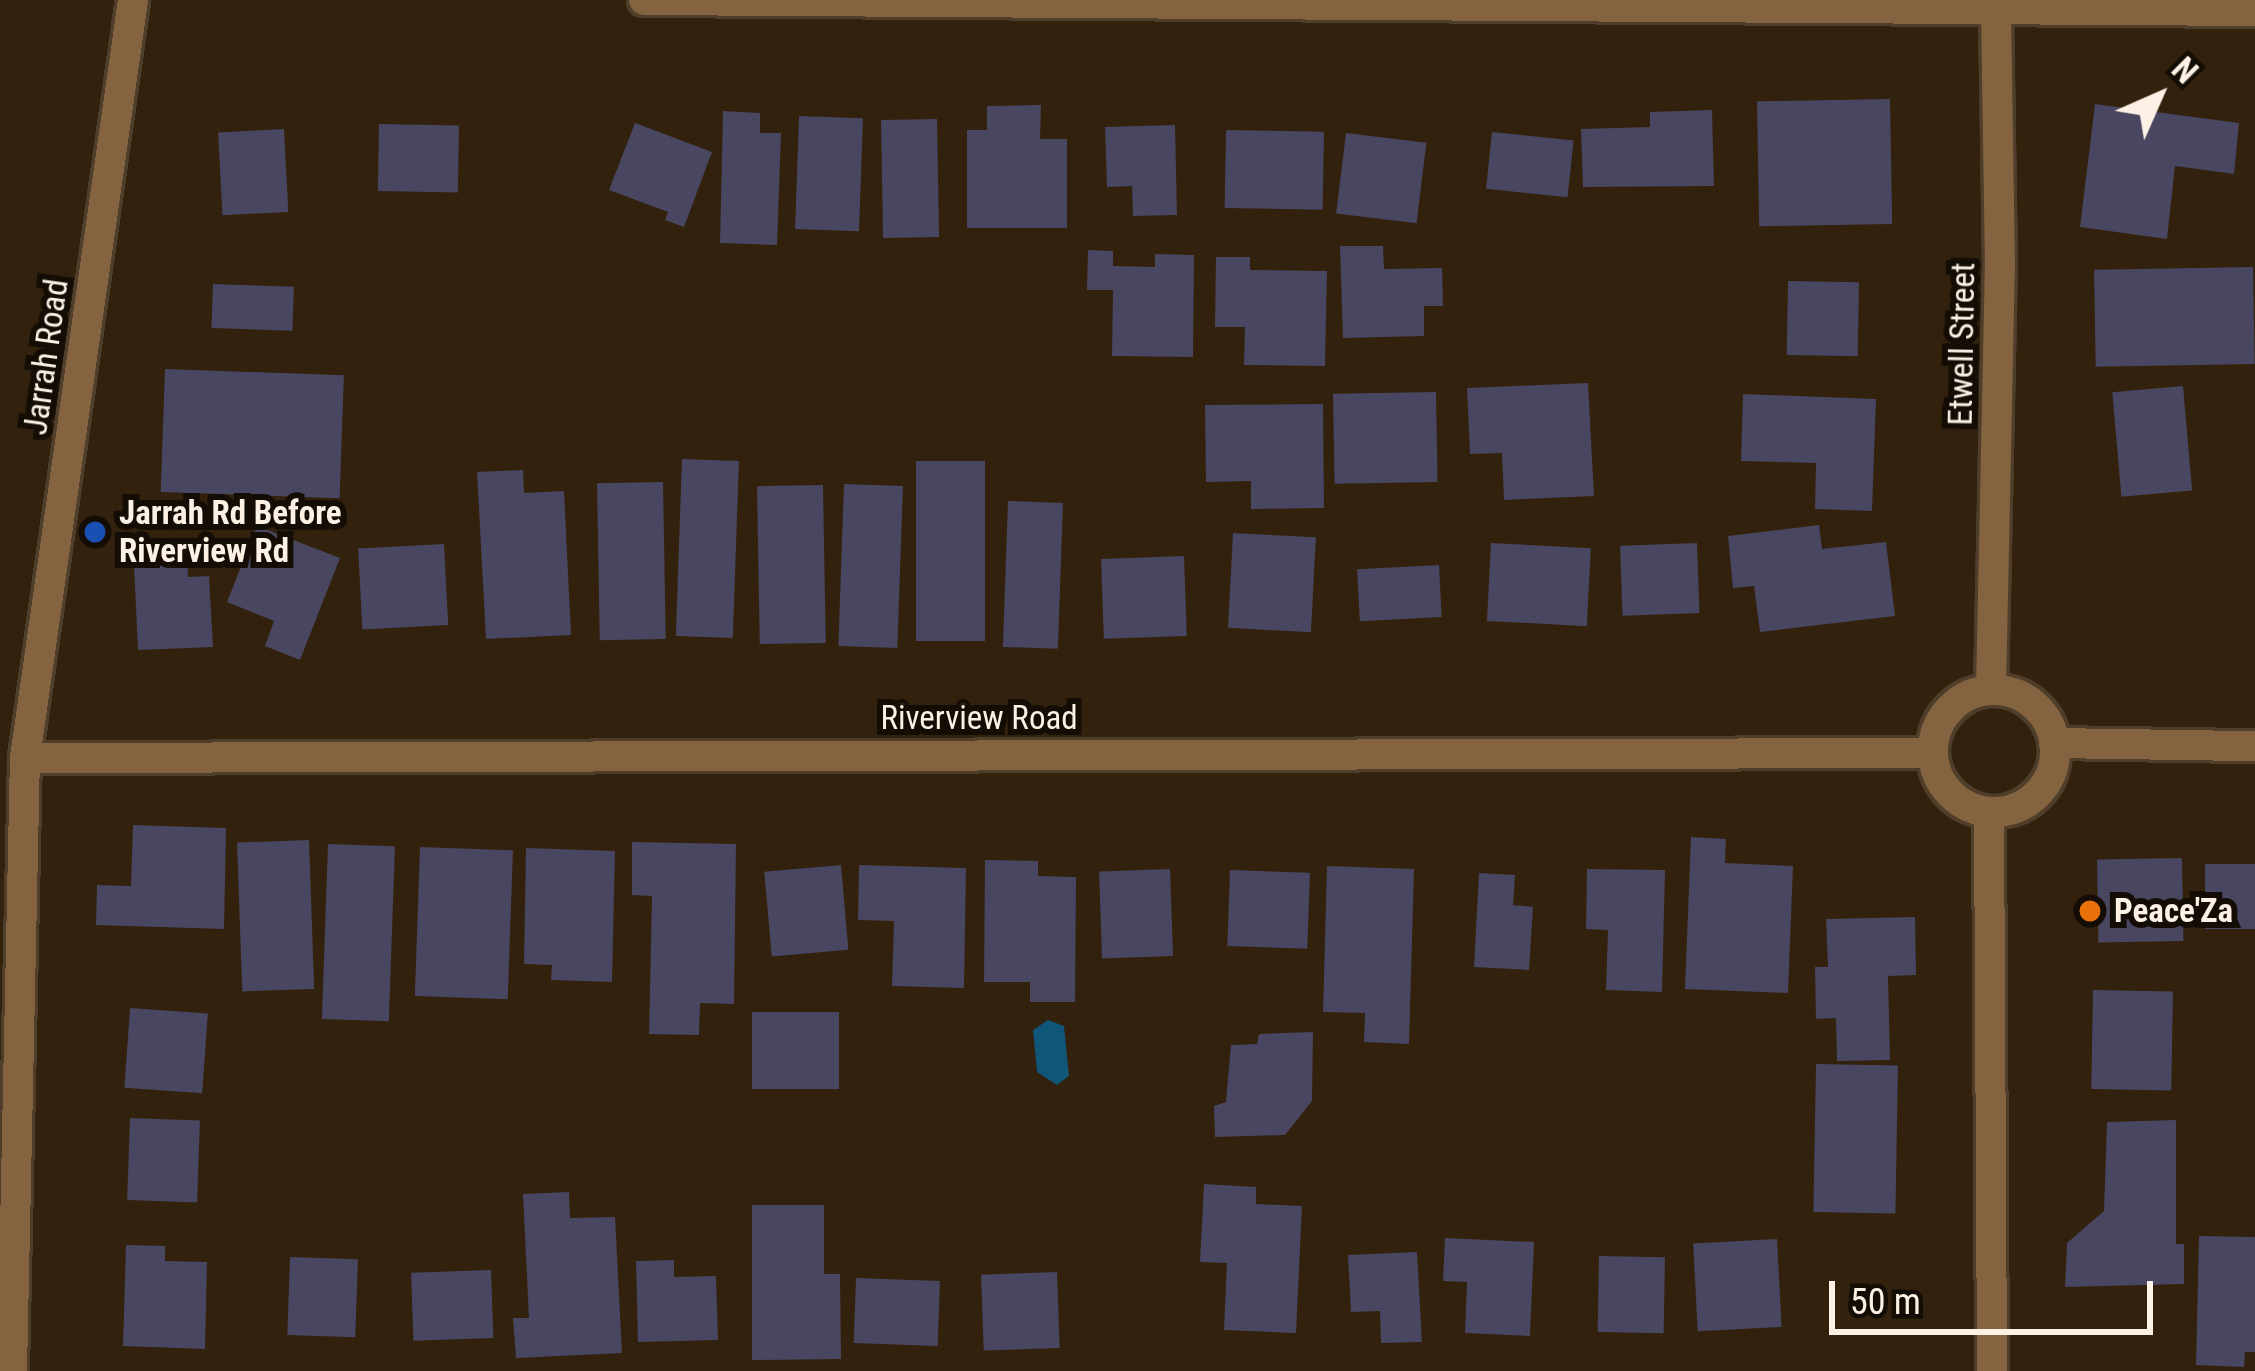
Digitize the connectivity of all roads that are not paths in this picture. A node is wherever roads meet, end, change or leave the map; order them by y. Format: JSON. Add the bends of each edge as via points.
{"nodes":[{"id":1,"x":133,"y":0,"type":"edge"},
{"id":2,"x":644,"y":0,"type":"edge"},
{"id":3,"x":1996,"y":3,"type":"edge"},
{"id":4,"x":2255,"y":11,"type":"edge"},
{"id":5,"x":1991,"y":690,"type":"junction"},
{"id":6,"x":2054,"y":743,"type":"junction"},
{"id":7,"x":2255,"y":746,"type":"edge"},
{"id":8,"x":1932,"y":753,"type":"junction"},
{"id":9,"x":25,"y":758,"type":"junction"},
{"id":10,"x":1989,"y":812,"type":"junction"},
{"id":11,"x":13,"y":1371,"type":"edge"},
{"id":12,"x":1992,"y":1371,"type":"edge"}],
"edges":[{"from":1,"to":9,"type":"street","name":"Jarrah Road"},
{"from":2,"to":3,"type":"street"},
{"from":3,"to":4,"type":"street"},
{"from":3,"to":5,"type":"street","name":"Etwell Street"},
{"from":5,"to":6,"type":"street","via":[[2040,711]]},
{"from":5,"to":8,"type":"street","via":[[1956,703]]},
{"from":6,"to":7,"type":"street"},
{"from":6,"to":10,"type":"street","via":[[2038,794]]},
{"from":8,"to":9,"type":"street","name":"Riverview Road"},
{"from":8,"to":10,"type":"street","via":[[1943,786]]},
{"from":9,"to":11,"type":"street","name":"Jarrah Road"},
{"from":10,"to":12,"type":"street"}]}
